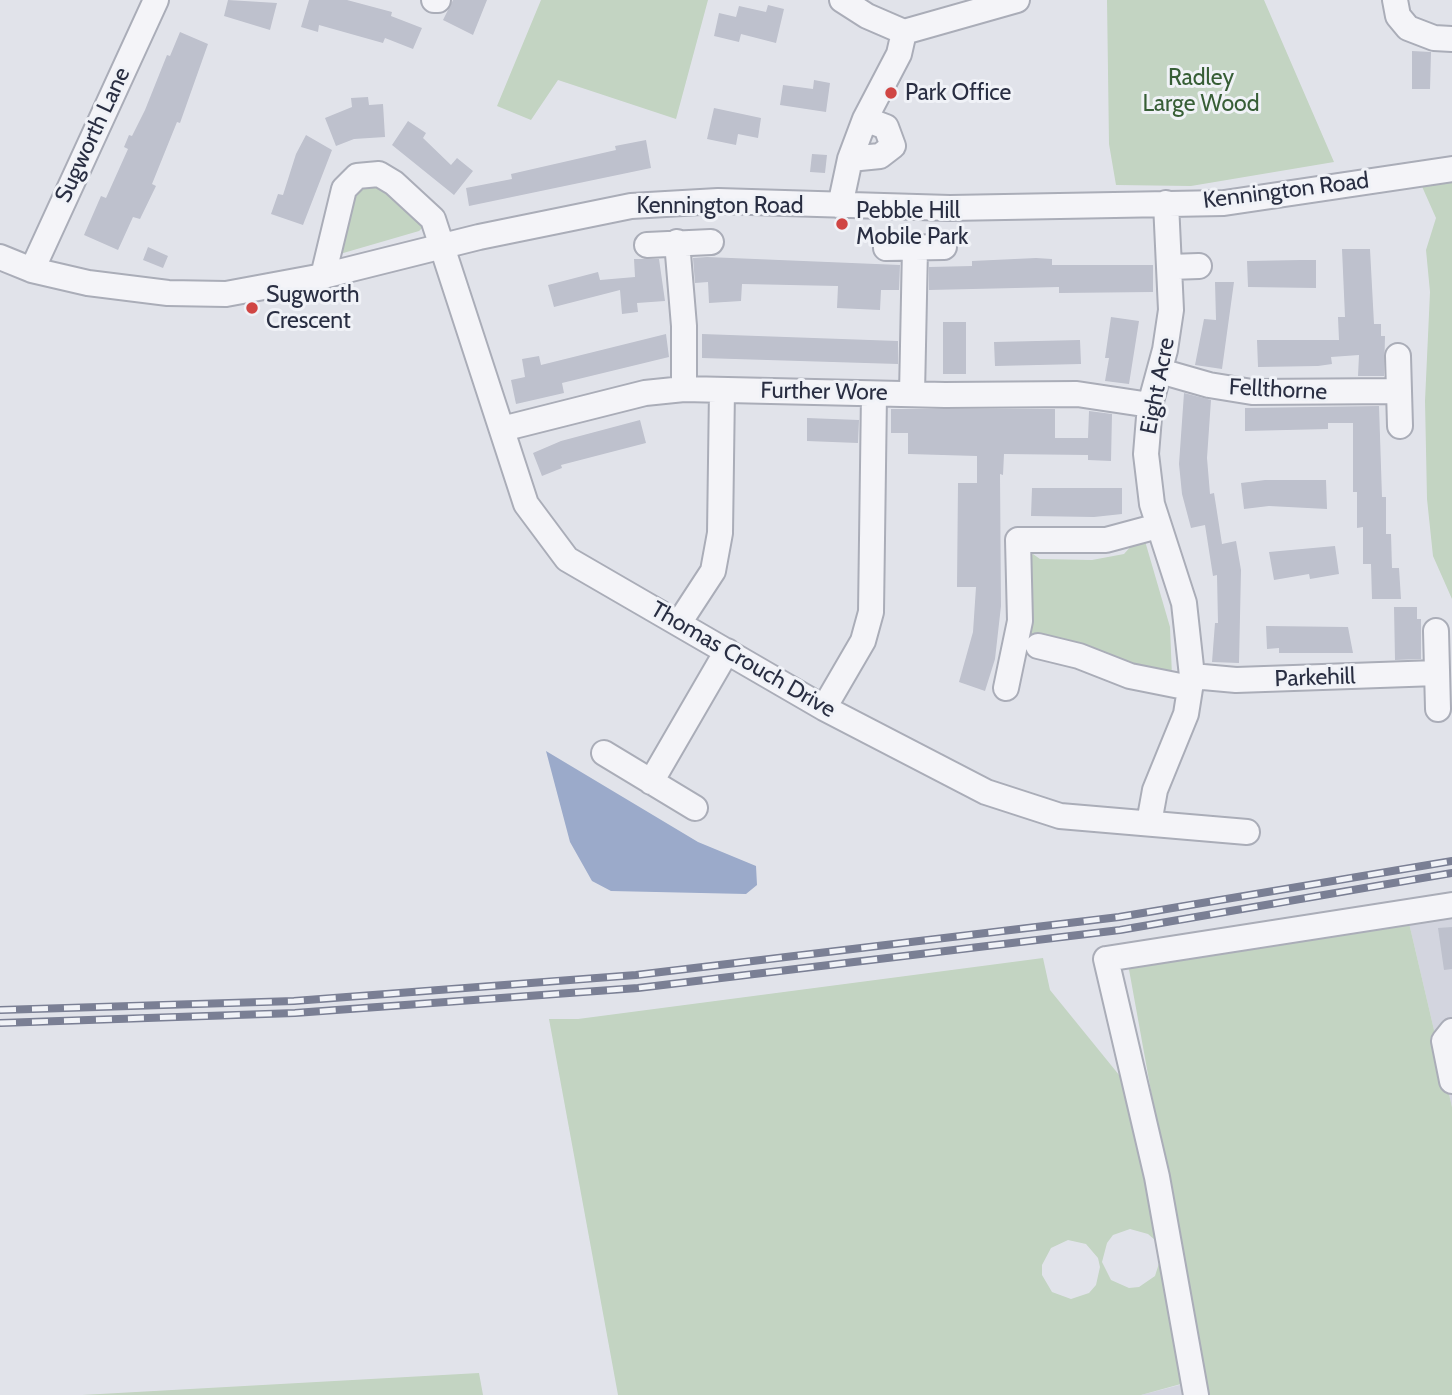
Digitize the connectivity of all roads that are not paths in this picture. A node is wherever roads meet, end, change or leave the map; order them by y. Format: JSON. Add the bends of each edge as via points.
{"nodes":[{"id":1,"x":156,"y":0,"type":"edge"},
{"id":2,"x":842,"y":0,"type":"edge"},
{"id":3,"x":1017,"y":0,"type":"edge"},
{"id":4,"x":1395,"y":0,"type":"edge"},
{"id":5,"x":904,"y":32,"type":"junction"},
{"id":6,"x":1452,"y":39,"type":"edge"},
{"id":7,"x":865,"y":119,"type":"junction"},
{"id":8,"x":850,"y":159,"type":"junction"},
{"id":9,"x":1452,"y":169,"type":"edge"},
{"id":10,"x":1166,"y":203,"type":"junction"},
{"id":11,"x":840,"y":206,"type":"junction"},
{"id":12,"x":677,"y":242,"type":"junction"},
{"id":13,"x":711,"y":242,"type":"dead end"},
{"id":14,"x":647,"y":244,"type":"dead end"},
{"id":15,"x":443,"y":247,"type":"junction"},
{"id":16,"x":944,"y":247,"type":"dead end"},
{"id":17,"x":886,"y":248,"type":"dead end"},
{"id":18,"x":915,"y":248,"type":"junction"},
{"id":19,"x":0,"y":257,"type":"edge"},
{"id":20,"x":1199,"y":266,"type":"dead end"},
{"id":21,"x":1170,"y":267,"type":"junction"},
{"id":22,"x":32,"y":270,"type":"junction"},
{"id":23,"x":323,"y":276,"type":"junction"},
{"id":24,"x":1398,"y":356,"type":"dead end"},
{"id":25,"x":1160,"y":371,"type":"junction"},
{"id":26,"x":684,"y":389,"type":"junction"},
{"id":27,"x":722,"y":390,"type":"junction"},
{"id":28,"x":1399,"y":391,"type":"junction"},
{"id":29,"x":874,"y":394,"type":"junction"},
{"id":30,"x":912,"y":394,"type":"junction"},
{"id":31,"x":1150,"y":405,"type":"junction"},
{"id":32,"x":1401,"y":426,"type":"dead end"},
{"id":33,"x":502,"y":429,"type":"junction"},
{"id":34,"x":1158,"y":526,"type":"junction"},
{"id":35,"x":679,"y":623,"type":"junction"},
{"id":36,"x":1436,"y":631,"type":"dead end"},
{"id":37,"x":1038,"y":646,"type":"dead end"},
{"id":38,"x":727,"y":651,"type":"junction"},
{"id":39,"x":1437,"y":673,"type":"junction"},
{"id":40,"x":1191,"y":682,"type":"junction"},
{"id":41,"x":1006,"y":688,"type":"dead end"},
{"id":42,"x":824,"y":708,"type":"junction"},
{"id":43,"x":1438,"y":709,"type":"dead end"},
{"id":44,"x":604,"y":753,"type":"dead end"},
{"id":45,"x":651,"y":782,"type":"junction"},
{"id":46,"x":695,"y":808,"type":"dead end"},
{"id":47,"x":1149,"y":823,"type":"junction"},
{"id":48,"x":1247,"y":832,"type":"dead end"},
{"id":49,"x":1452,"y":905,"type":"edge"},
{"id":50,"x":1452,"y":1031,"type":"edge"},
{"id":51,"x":1452,"y":1080,"type":"edge"},
{"id":52,"x":1196,"y":1395,"type":"edge"}],
"edges":[{"from":1,"to":22,"type":"street","name":"Sugworth Lane"},
{"from":2,"to":5,"type":"street"},
{"from":3,"to":5,"type":"street"},
{"from":4,"to":6,"type":"street","via":[[1398,16],[1408,28]]},
{"from":5,"to":7,"type":"street","via":[[899,54]]},
{"from":7,"to":8,"type":"street"},
{"from":7,"to":8,"type":"street","via":[[886,127],[893,146],[880,156]]},
{"from":8,"to":11,"type":"street"},
{"from":9,"to":10,"type":"street","name":"Kennington Road","via":[[1224,202]]},
{"from":10,"to":11,"type":"street","name":"Kennington Road"},
{"from":10,"to":21,"type":"street","name":"Eight Acre"},
{"from":11,"to":15,"type":"street","name":"Kennington Road","via":[[719,201],[631,205]]},
{"from":12,"to":13,"type":"street"},
{"from":12,"to":14,"type":"street"},
{"from":12,"to":26,"type":"street"},
{"from":15,"to":23,"type":"street","name":"Kennington Road"},
{"from":15,"to":23,"type":"street","via":[[433,219],[394,183],[380,174],[366,173],[344,189]]},
{"from":15,"to":33,"type":"street","name":"Thomas Crouch Drive"},
{"from":16,"to":18,"type":"street"},
{"from":17,"to":18,"type":"street"},
{"from":18,"to":30,"type":"street"},
{"from":19,"to":22,"type":"street","name":"Kennington Road"},
{"from":20,"to":21,"type":"street"},
{"from":21,"to":25,"type":"street","name":"Eight Acre","via":[[1171,310]]},
{"from":22,"to":23,"type":"street","name":"Kennington Road","via":[[115,287],[198,295]]},
{"from":24,"to":28,"type":"street"},
{"from":25,"to":28,"type":"street","name":"Fellthorne","via":[[1252,392]]},
{"from":25,"to":31,"type":"street","name":"Eight Acre"},
{"from":26,"to":27,"type":"street","name":"Further Wore"},
{"from":26,"to":33,"type":"street","name":"Further Wore","via":[[645,393]]},
{"from":27,"to":29,"type":"street","name":"Further Wore"},
{"from":27,"to":35,"type":"street","via":[[718,546],[713,571]]},
{"from":28,"to":32,"type":"street"},
{"from":29,"to":30,"type":"street","name":"Further Wore"},
{"from":29,"to":42,"type":"street","via":[[871,612],[863,641]]},
{"from":30,"to":31,"type":"street","name":"Further Wore","via":[[1077,394]]},
{"from":31,"to":34,"type":"street","name":"Eight Acre","via":[[1146,454]]},
{"from":33,"to":35,"type":"street","name":"Thomas Crouch Drive","via":[[526,504],[567,559]]},
{"from":34,"to":40,"type":"street","name":"Eight Acre","via":[[1184,603]]},
{"from":34,"to":41,"type":"street","via":[[1106,540],[1018,540],[1020,621]]},
{"from":35,"to":38,"type":"street","name":"Thomas Crouch Drive"},
{"from":36,"to":39,"type":"street"},
{"from":37,"to":40,"type":"street","via":[[1130,676]]},
{"from":38,"to":42,"type":"street","name":"Thomas Crouch Drive"},
{"from":38,"to":45,"type":"street"},
{"from":39,"to":40,"type":"street","name":"Parkehill"},
{"from":39,"to":43,"type":"street"},
{"from":40,"to":47,"type":"street","name":"Eight Acre","via":[[1186,714],[1155,790]]},
{"from":42,"to":47,"type":"street","name":"Thomas Crouch Drive","via":[[986,792],[1060,816]]},
{"from":44,"to":45,"type":"street"},
{"from":45,"to":46,"type":"street"},
{"from":47,"to":48,"type":"street","name":"Thomas Crouch Drive"},
{"from":49,"to":52,"type":"street","via":[[1106,959],[1157,1177]]},
{"from":50,"to":51,"type":"street","via":[[1444,1041]]}]}
